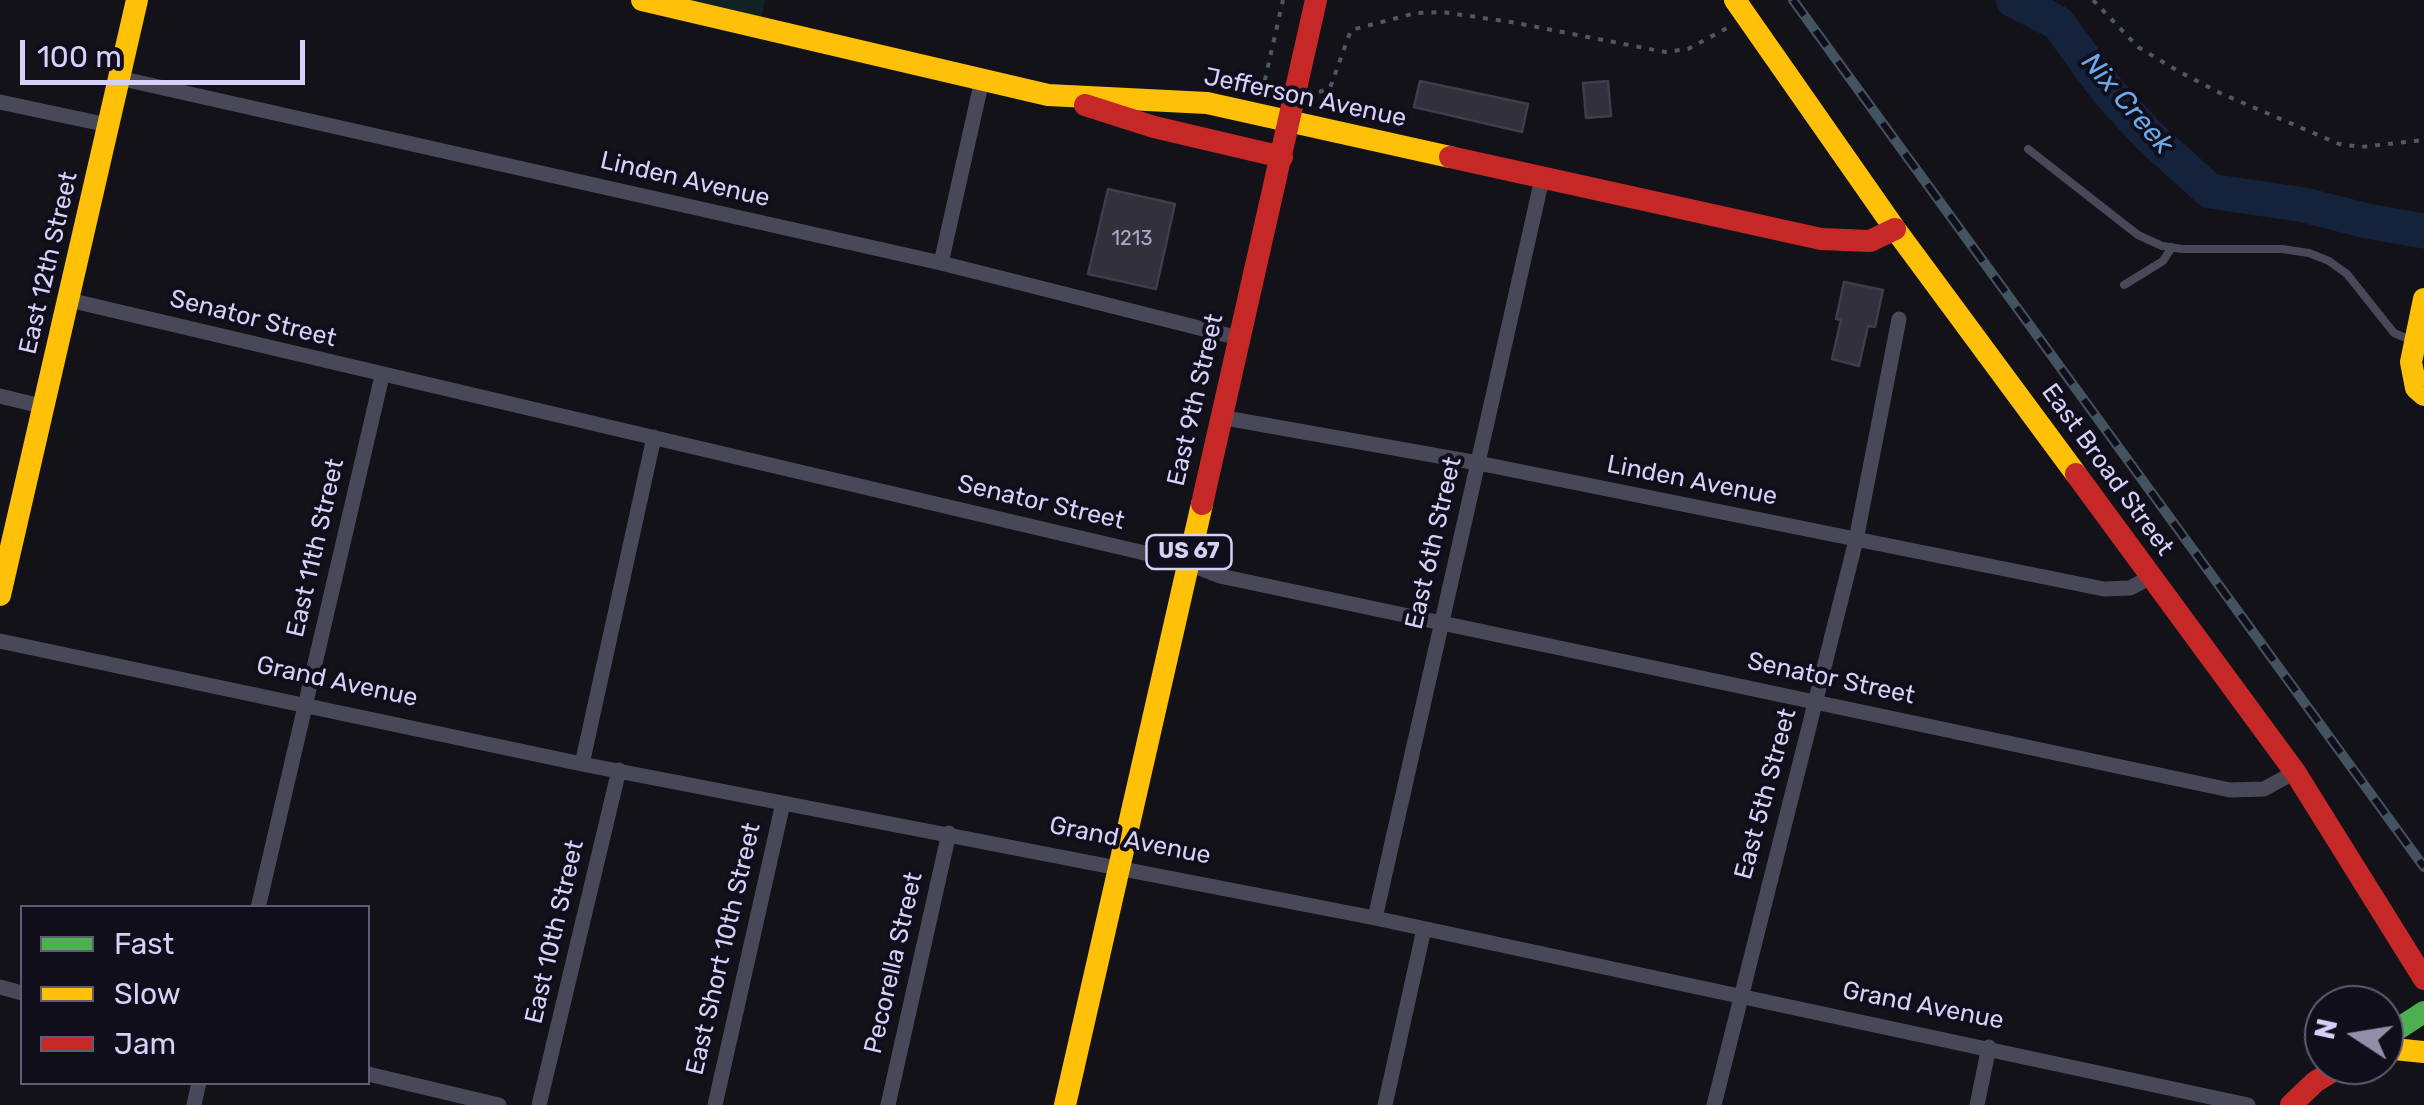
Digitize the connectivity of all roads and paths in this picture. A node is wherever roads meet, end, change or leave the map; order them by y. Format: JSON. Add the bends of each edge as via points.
{"nodes":[{"id":1,"x":137,"y":0,"type":"edge"},
{"id":2,"x":642,"y":0,"type":"edge"},
{"id":3,"x":1282,"y":0,"type":"edge"},
{"id":4,"x":1316,"y":0,"type":"edge"},
{"id":5,"x":1735,"y":0,"type":"edge"},
{"id":6,"x":2093,"y":0,"type":"edge"},
{"id":7,"x":1726,"y":28,"type":"dead end"},
{"id":8,"x":118,"y":78,"type":"junction"},
{"id":9,"x":982,"y":80,"type":"junction"},
{"id":10,"x":1264,"y":81,"type":"dead end"},
{"id":11,"x":1319,"y":92,"type":"dead end"},
{"id":12,"x":1062,"y":97,"type":"junction"},
{"id":13,"x":0,"y":102,"type":"edge"},
{"id":14,"x":1290,"y":122,"type":"junction"},
{"id":15,"x":108,"y":125,"type":"junction"},
{"id":16,"x":2424,"y":140,"type":"edge"},
{"id":17,"x":2028,"y":149,"type":"dead end"},
{"id":18,"x":1282,"y":157,"type":"junction"},
{"id":19,"x":1542,"y":180,"type":"junction"},
{"id":20,"x":1895,"y":229,"type":"junction"},
{"id":21,"x":2172,"y":247,"type":"junction"},
{"id":22,"x":940,"y":263,"type":"junction"},
{"id":23,"x":2124,"y":285,"type":"dead end"},
{"id":24,"x":2424,"y":299,"type":"edge"},
{"id":25,"x":69,"y":300,"type":"junction"},
{"id":26,"x":1900,"y":319,"type":"dead end"},
{"id":27,"x":1239,"y":338,"type":"junction"},
{"id":28,"x":2415,"y":342,"type":"junction"},
{"id":29,"x":382,"y":376,"type":"junction"},
{"id":30,"x":2420,"y":391,"type":"edge"},
{"id":31,"x":0,"y":396,"type":"edge"},
{"id":32,"x":45,"y":407,"type":"junction"},
{"id":33,"x":1220,"y":417,"type":"junction"},
{"id":34,"x":654,"y":437,"type":"junction"},
{"id":35,"x":1478,"y":463,"type":"junction"},
{"id":36,"x":1856,"y":540,"type":"junction"},
{"id":37,"x":1186,"y":563,"type":"junction"},
{"id":38,"x":2152,"y":577,"type":"junction"},
{"id":39,"x":0,"y":596,"type":"edge"},
{"id":40,"x":1442,"y":622,"type":"junction"},
{"id":41,"x":0,"y":641,"type":"edge"},
{"id":42,"x":1816,"y":701,"type":"junction"},
{"id":43,"x":306,"y":703,"type":"junction"},
{"id":44,"x":582,"y":764,"type":"junction"},
{"id":45,"x":619,"y":770,"type":"junction"},
{"id":46,"x":2295,"y":772,"type":"junction"},
{"id":47,"x":782,"y":803,"type":"junction"},
{"id":48,"x":949,"y":833,"type":"junction"},
{"id":49,"x":1121,"y":867,"type":"junction"},
{"id":50,"x":259,"y":905,"type":"edge"},
{"id":51,"x":1375,"y":918,"type":"junction"},
{"id":52,"x":1424,"y":929,"type":"junction"},
{"id":53,"x":2424,"y":979,"type":"edge"},
{"id":54,"x":1740,"y":997,"type":"junction"},
{"id":55,"x":1989,"y":1048,"type":"junction"},
{"id":56,"x":370,"y":1074,"type":"edge"},
{"id":57,"x":2312,"y":1085,"type":"edge"},
{"id":58,"x":489,"y":1104,"type":"edge"},
{"id":59,"x":539,"y":1105,"type":"edge"},
{"id":60,"x":715,"y":1105,"type":"edge"},
{"id":61,"x":888,"y":1105,"type":"edge"},
{"id":62,"x":1066,"y":1105,"type":"edge"},
{"id":63,"x":1385,"y":1105,"type":"edge"},
{"id":64,"x":1714,"y":1105,"type":"edge"},
{"id":65,"x":1977,"y":1105,"type":"edge"},
{"id":66,"x":2248,"y":1105,"type":"edge"},
{"id":67,"x":2290,"y":1105,"type":"edge"}],
"edges":[{"from":1,"to":8,"type":"street","name":"East 12th Street"},
{"from":2,"to":9,"type":"street","name":"Jefferson Avenue"},
{"from":3,"to":10,"type":"path"},
{"from":4,"to":14,"type":"street","name":"East 9th Street","number":"US 67"},
{"from":5,"to":20,"type":"street","name":"East Broad Street"},
{"from":6,"to":16,"type":"path","via":[[2138,47],[2178,71],[2339,144]]},
{"from":7,"to":11,"type":"path","via":[[1688,49],[1665,52],[1512,22],[1416,12],[1351,30],[1330,88]]},
{"from":8,"to":15,"type":"street","name":"East 12th Street"},
{"from":8,"to":22,"type":"street","name":"Linden Avenue"},
{"from":9,"to":12,"type":"street","name":"Jefferson Avenue"},
{"from":9,"to":22,"type":"street"},
{"from":12,"to":14,"type":"street","name":"Jefferson Avenue","via":[[1189,100]]},
{"from":12,"to":18,"type":"street"},
{"from":13,"to":15,"type":"street"},
{"from":14,"to":18,"type":"street","name":"East 9th Street","number":"US 67"},
{"from":14,"to":19,"type":"street","name":"Jefferson Avenue"},
{"from":15,"to":25,"type":"street","name":"East 12th Street"},
{"from":17,"to":21,"type":"lane","via":[[2138,235]]},
{"from":18,"to":27,"type":"street","name":"East 9th Street","number":"US 67"},
{"from":19,"to":20,"type":"street","name":"Jefferson Avenue","via":[[1821,239],[1870,241]]},
{"from":19,"to":35,"type":"street","name":"East 6th Street"},
{"from":20,"to":38,"type":"street","name":"East Broad Street"},
{"from":21,"to":23,"type":"lane","via":[[2163,261]]},
{"from":21,"to":28,"type":"lane","via":[[2282,249],[2330,261],[2394,333]]},
{"from":22,"to":27,"type":"street","name":"Linden Avenue"},
{"from":24,"to":28,"type":"street"},
{"from":25,"to":29,"type":"street","name":"Senator Street"},
{"from":25,"to":32,"type":"street","name":"East 12th Street"},
{"from":26,"to":36,"type":"street","name":"East 5th Street"},
{"from":27,"to":33,"type":"street","name":"East 9th Street","number":"US 67"},
{"from":28,"to":30,"type":"street","via":[[2411,362]]},
{"from":29,"to":34,"type":"street","name":"Senator Street"},
{"from":29,"to":43,"type":"street","name":"East 11th Street"},
{"from":31,"to":32,"type":"street"},
{"from":32,"to":39,"type":"street","name":"East 12th Street"},
{"from":33,"to":35,"type":"street","name":"Linden Avenue"},
{"from":33,"to":37,"type":"street","name":"East 9th Street","number":"US 67"},
{"from":34,"to":37,"type":"street","name":"Senator Street"},
{"from":34,"to":44,"type":"street"},
{"from":35,"to":36,"type":"street","name":"Linden Avenue"},
{"from":35,"to":40,"type":"street","name":"East 6th Street"},
{"from":36,"to":38,"type":"street","name":"Linden Avenue","via":[[2104,590]]},
{"from":36,"to":42,"type":"street","name":"East 5th Street"},
{"from":37,"to":40,"type":"street","name":"Senator Street","via":[[1220,576]]},
{"from":37,"to":49,"type":"street","name":"East 9th Street","number":"US 67"},
{"from":38,"to":46,"type":"street","name":"East Broad Street"},
{"from":40,"to":42,"type":"street","name":"Senator Street"},
{"from":40,"to":51,"type":"street","name":"East 6th Street"},
{"from":41,"to":43,"type":"street","name":"Grand Avenue"},
{"from":42,"to":46,"type":"street","name":"Senator Street","via":[[2230,790],[2264,789]]},
{"from":42,"to":54,"type":"street","name":"East 5th Street"},
{"from":43,"to":44,"type":"street","name":"Grand Avenue"},
{"from":43,"to":50,"type":"street","name":"East 11th Street"},
{"from":44,"to":45,"type":"street","name":"Grand Avenue"},
{"from":45,"to":47,"type":"street","name":"Grand Avenue"},
{"from":45,"to":59,"type":"street","name":"East 10th Street"},
{"from":46,"to":53,"type":"street","name":"East Broad Street"},
{"from":47,"to":48,"type":"street","name":"Grand Avenue"},
{"from":47,"to":60,"type":"street","name":"East Short 10th Street"},
{"from":48,"to":49,"type":"street","name":"Grand Avenue"},
{"from":48,"to":61,"type":"street","name":"Pecorella Street"},
{"from":49,"to":51,"type":"street","name":"Grand Avenue"},
{"from":49,"to":62,"type":"street","name":"East 9th Street","number":"US 67"},
{"from":51,"to":52,"type":"street","name":"Grand Avenue"},
{"from":52,"to":54,"type":"street","name":"Grand Avenue"},
{"from":52,"to":63,"type":"street"},
{"from":54,"to":55,"type":"street","name":"Grand Avenue"},
{"from":54,"to":64,"type":"street","name":"East 5th Street"},
{"from":55,"to":65,"type":"street"},
{"from":55,"to":66,"type":"street","name":"Grand Avenue"},
{"from":56,"to":58,"type":"street"},
{"from":57,"to":67,"type":"street"}]}
